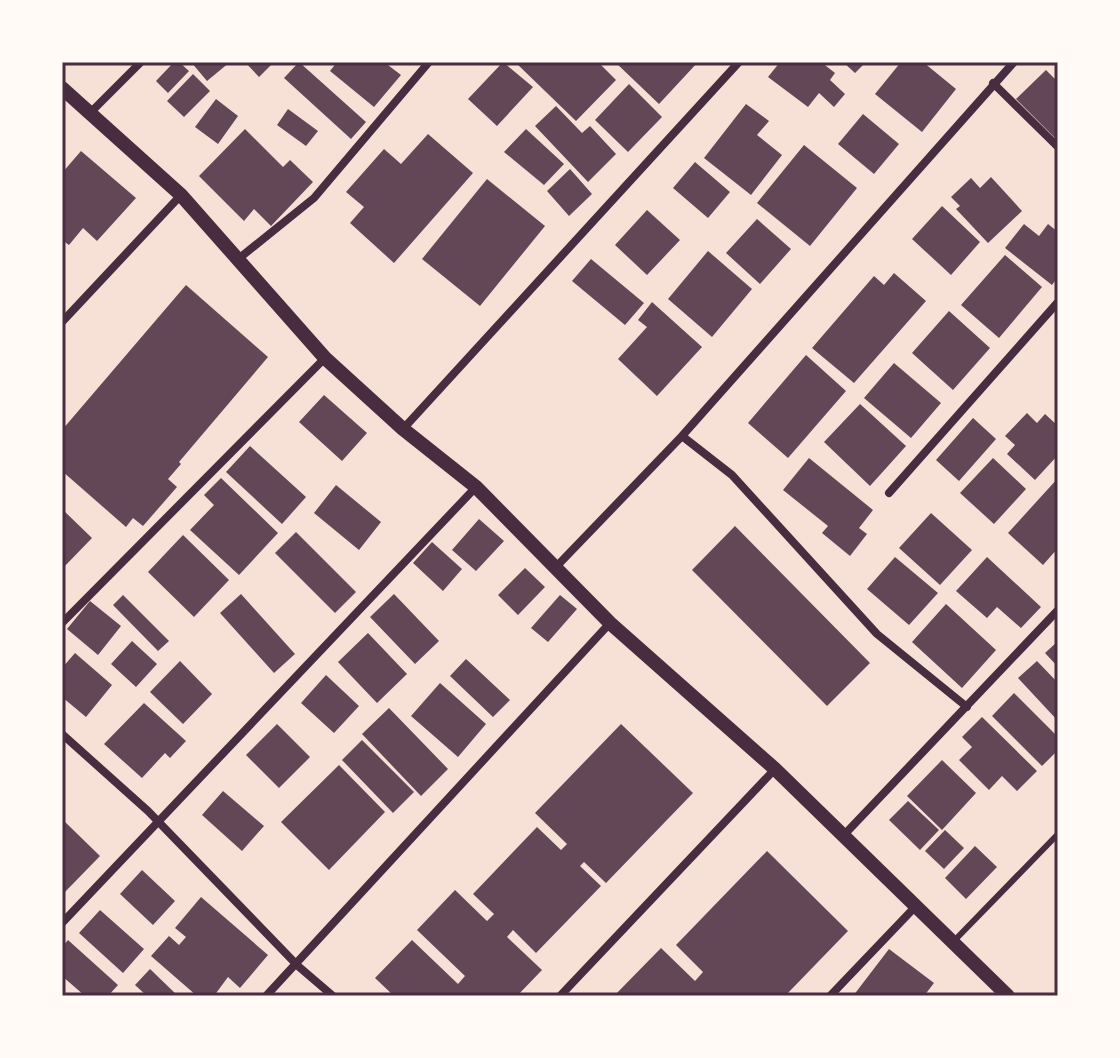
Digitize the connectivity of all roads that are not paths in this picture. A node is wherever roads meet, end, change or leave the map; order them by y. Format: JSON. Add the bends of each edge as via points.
{"nodes":[{"id":1,"x":141,"y":62,"type":"edge"},
{"id":2,"x":429,"y":62,"type":"edge"},
{"id":3,"x":739,"y":62,"type":"edge"},
{"id":4,"x":1014,"y":62,"type":"edge"},
{"id":5,"x":993,"y":83,"type":"junction"},
{"id":6,"x":62,"y":88,"type":"edge"},
{"id":7,"x":91,"y":112,"type":"junction"},
{"id":8,"x":1058,"y":147,"type":"edge"},
{"id":9,"x":181,"y":195,"type":"junction"},
{"id":10,"x":237,"y":260,"type":"junction"},
{"id":11,"x":1058,"y":302,"type":"edge"},
{"id":12,"x":62,"y":322,"type":"edge"},
{"id":13,"x":325,"y":358,"type":"junction"},
{"id":14,"x":403,"y":429,"type":"junction"},
{"id":15,"x":682,"y":436,"type":"junction"},
{"id":16,"x":476,"y":487,"type":"junction"},
{"id":17,"x":889,"y":493,"type":"dead end"},
{"id":18,"x":555,"y":568,"type":"junction"},
{"id":19,"x":1058,"y":610,"type":"edge"},
{"id":20,"x":62,"y":623,"type":"edge"},
{"id":21,"x":610,"y":623,"type":"junction"},
{"id":22,"x":967,"y":707,"type":"junction"},
{"id":23,"x":62,"y":734,"type":"edge"},
{"id":24,"x":775,"y":769,"type":"junction"},
{"id":25,"x":159,"y":821,"type":"junction"},
{"id":26,"x":1058,"y":834,"type":"edge"},
{"id":27,"x":843,"y":836,"type":"junction"},
{"id":28,"x":915,"y":907,"type":"junction"},
{"id":29,"x":62,"y":923,"type":"edge"},
{"id":30,"x":952,"y":943,"type":"junction"},
{"id":31,"x":298,"y":966,"type":"junction"},
{"id":32,"x":266,"y":996,"type":"edge"},
{"id":33,"x":333,"y":996,"type":"edge"},
{"id":34,"x":560,"y":996,"type":"edge"},
{"id":35,"x":830,"y":996,"type":"edge"},
{"id":36,"x":1008,"y":996,"type":"edge"}],
"edges":[{"from":1,"to":7,"type":"street"},
{"from":2,"to":10,"type":"street","via":[[314,198]]},
{"from":3,"to":14,"type":"street"},
{"from":4,"to":5,"type":"street"},
{"from":5,"to":8,"type":"street"},
{"from":5,"to":15,"type":"street"},
{"from":6,"to":7,"type":"street"},
{"from":7,"to":9,"type":"street"},
{"from":9,"to":10,"type":"street"},
{"from":9,"to":12,"type":"street"},
{"from":10,"to":13,"type":"street"},
{"from":11,"to":17,"type":"street"},
{"from":13,"to":14,"type":"street"},
{"from":13,"to":20,"type":"street"},
{"from":14,"to":16,"type":"street"},
{"from":15,"to":18,"type":"street"},
{"from":15,"to":22,"type":"street","via":[[732,475],[877,634]]},
{"from":16,"to":18,"type":"street"},
{"from":16,"to":25,"type":"street"},
{"from":18,"to":21,"type":"street"},
{"from":19,"to":22,"type":"street"},
{"from":21,"to":24,"type":"street"},
{"from":21,"to":31,"type":"street"},
{"from":22,"to":27,"type":"street"},
{"from":23,"to":25,"type":"street"},
{"from":24,"to":27,"type":"street"},
{"from":24,"to":34,"type":"street"},
{"from":25,"to":29,"type":"street"},
{"from":25,"to":31,"type":"street"},
{"from":26,"to":30,"type":"lane"},
{"from":27,"to":28,"type":"street"},
{"from":28,"to":30,"type":"street"},
{"from":28,"to":35,"type":"street"},
{"from":30,"to":36,"type":"street"},
{"from":31,"to":32,"type":"street"},
{"from":31,"to":33,"type":"street"}]}
